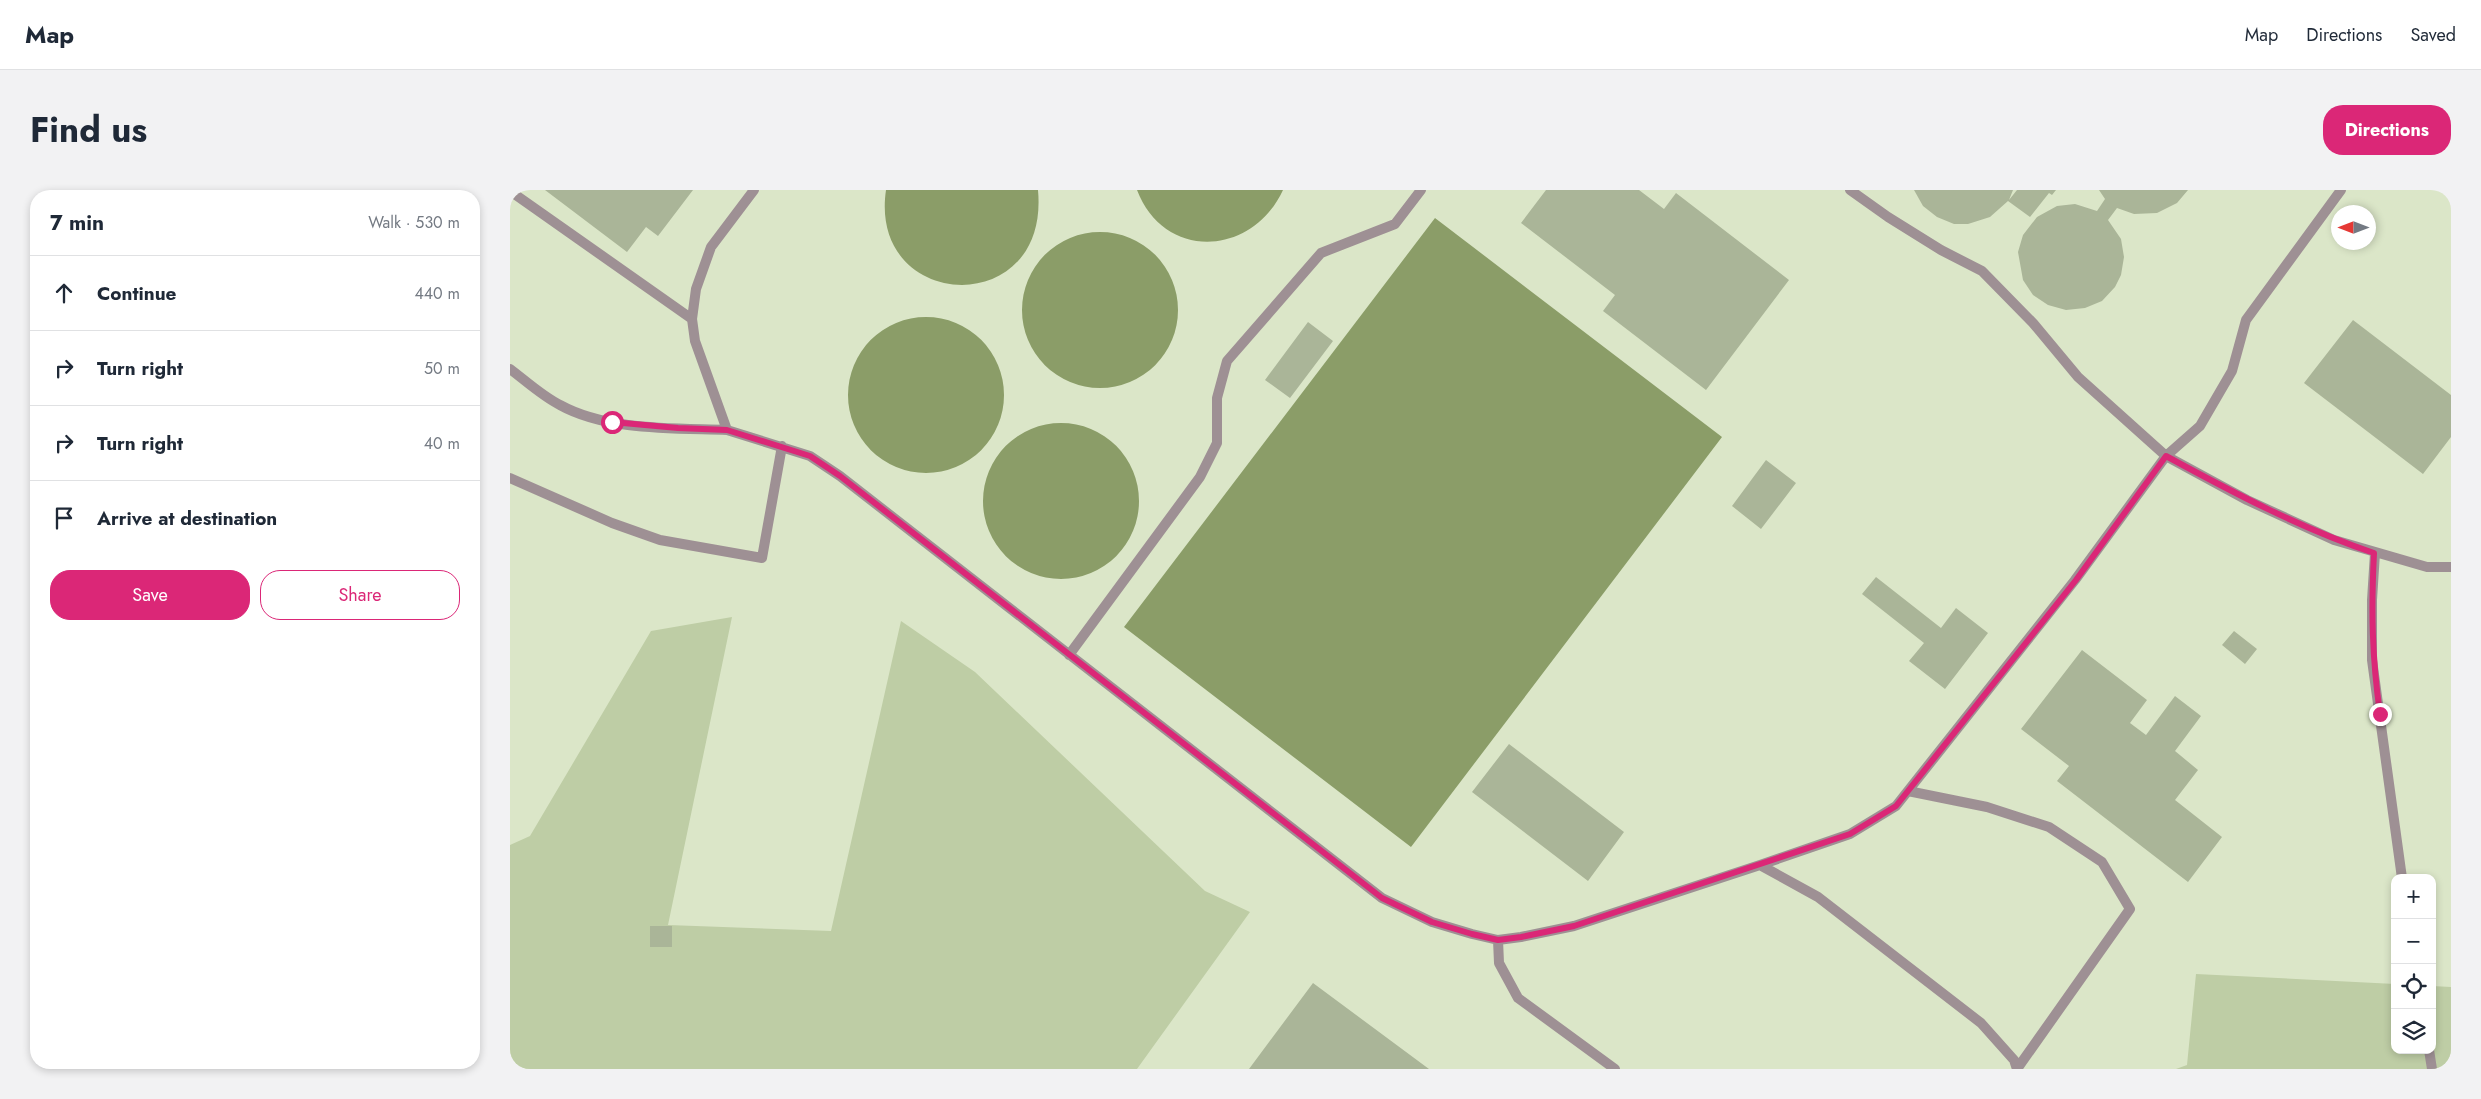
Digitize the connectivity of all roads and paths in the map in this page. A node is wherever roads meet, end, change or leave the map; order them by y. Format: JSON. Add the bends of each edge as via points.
{"nodes":[{"id":1,"x":510,"y":190,"type":"edge"},
{"id":2,"x":754,"y":190,"type":"edge"},
{"id":3,"x":1422,"y":190,"type":"edge"},
{"id":4,"x":1850,"y":190,"type":"edge"},
{"id":5,"x":2341,"y":190,"type":"edge"},
{"id":6,"x":692,"y":319,"type":"junction"},
{"id":7,"x":510,"y":369,"type":"edge"},
{"id":8,"x":727,"y":430,"type":"junction"},
{"id":9,"x":782,"y":446,"type":"junction"},
{"id":10,"x":2166,"y":456,"type":"junction"},
{"id":11,"x":510,"y":478,"type":"edge"},
{"id":12,"x":2374,"y":553,"type":"junction"},
{"id":13,"x":2451,"y":567,"type":"edge"},
{"id":14,"x":1069,"y":655,"type":"junction"},
{"id":15,"x":1908,"y":791,"type":"junction"},
{"id":16,"x":1760,"y":866,"type":"junction"},
{"id":17,"x":2401,"y":874,"type":"edge"},
{"id":18,"x":1498,"y":940,"type":"junction"},
{"id":19,"x":2430,"y":1054,"type":"edge"},
{"id":20,"x":1615,"y":1069,"type":"edge"},
{"id":21,"x":2017,"y":1069,"type":"edge"},
{"id":22,"x":2432,"y":1069,"type":"edge"}],
"edges":[{"from":1,"to":6,"type":"lane"},
{"from":2,"to":6,"type":"lane","via":[[711,247],[696,289]]},
{"from":3,"to":14,"type":"lane","via":[[1395,224],[1321,254],[1227,361],[1217,398],[1217,443],[1214,451],[1200,477]]},
{"from":4,"to":10,"type":"lane","via":[[1941,250],[1982,271],[2034,323],[2078,377]]},
{"from":5,"to":10,"type":"lane","via":[[2246,320],[2232,372],[2200,426]]},
{"from":6,"to":8,"type":"lane","via":[[695,341]]},
{"from":7,"to":8,"type":"lane","via":[[559,405],[595,420]]},
{"from":8,"to":9,"type":"lane"},
{"from":9,"to":11,"type":"lane","via":[[762,558],[660,540],[612,523]]},
{"from":9,"to":14,"type":"lane","via":[[810,456],[840,476]]},
{"from":10,"to":12,"type":"lane","via":[[2247,500],[2334,540]]},
{"from":10,"to":15,"type":"lane","via":[[2076,580]]},
{"from":12,"to":13,"type":"lane","via":[[2427,567]]},
{"from":12,"to":17,"type":"lane","via":[[2372,660]]},
{"from":14,"to":18,"type":"lane","via":[[1382,898],[1432,922]]},
{"from":15,"to":16,"type":"lane","via":[[1896,806],[1850,834]]},
{"from":15,"to":21,"type":"lane","via":[[1987,807],[2049,827],[2102,862],[2130,909]]},
{"from":16,"to":18,"type":"lane","via":[[1574,926]]},
{"from":16,"to":21,"type":"lane","via":[[1818,897],[1981,1023],[2014,1060]]},
{"from":18,"to":20,"type":"lane","via":[[1499,963],[1518,998]]},
{"from":19,"to":22,"type":"lane"}]}
